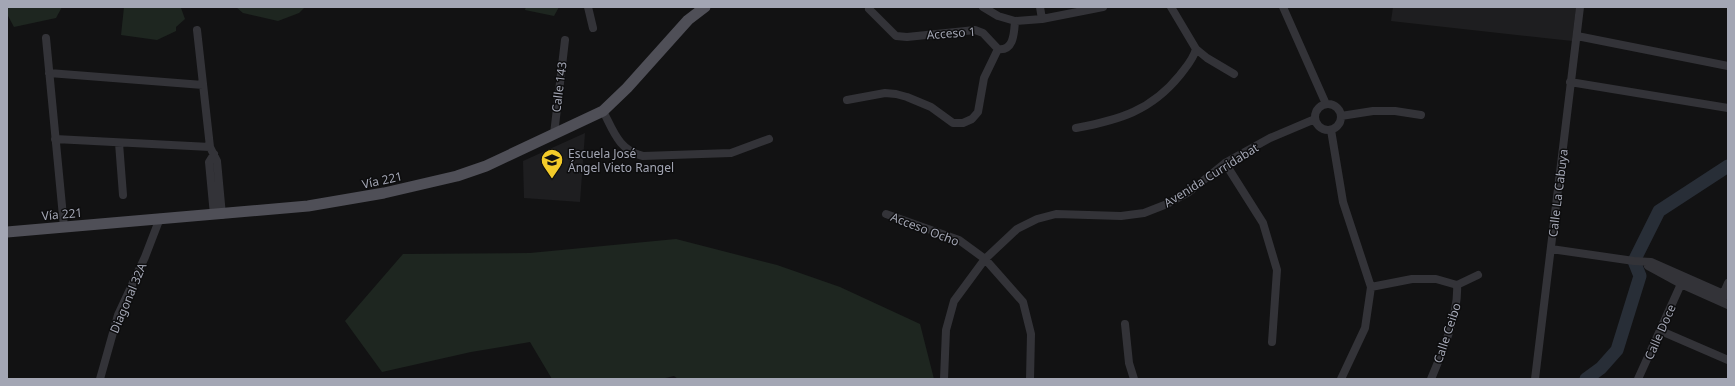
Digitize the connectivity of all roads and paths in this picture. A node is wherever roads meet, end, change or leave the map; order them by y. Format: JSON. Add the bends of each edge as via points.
{"nodes":[{"id":1,"x":588,"y":7,"type":"edge"},
{"id":2,"x":705,"y":7,"type":"edge"},
{"id":3,"x":984,"y":7,"type":"edge"},
{"id":4,"x":993,"y":7,"type":"edge"},
{"id":5,"x":1040,"y":7,"type":"edge"},
{"id":6,"x":1103,"y":7,"type":"edge"},
{"id":7,"x":1171,"y":7,"type":"edge"},
{"id":8,"x":1283,"y":7,"type":"edge"},
{"id":9,"x":1580,"y":7,"type":"edge"},
{"id":10,"x":869,"y":9,"type":"dead end"},
{"id":11,"x":998,"y":16,"type":"junction"},
{"id":12,"x":1042,"y":19,"type":"junction"},
{"id":13,"x":1015,"y":21,"type":"junction"},
{"id":14,"x":593,"y":28,"type":"dead end"},
{"id":15,"x":197,"y":30,"type":"dead end"},
{"id":16,"x":1577,"y":36,"type":"junction"},
{"id":17,"x":46,"y":38,"type":"dead end"},
{"id":18,"x":565,"y":40,"type":"dead end"},
{"id":19,"x":998,"y":49,"type":"junction"},
{"id":20,"x":1196,"y":50,"type":"junction"},
{"id":21,"x":1728,"y":66,"type":"edge"},
{"id":22,"x":49,"y":73,"type":"junction"},
{"id":23,"x":1234,"y":74,"type":"dead end"},
{"id":24,"x":1570,"y":82,"type":"junction"},
{"id":25,"x":203,"y":86,"type":"junction"},
{"id":26,"x":847,"y":100,"type":"dead end"},
{"id":27,"x":1326,"y":104,"type":"junction"},
{"id":28,"x":1728,"y":108,"type":"edge"},
{"id":29,"x":603,"y":111,"type":"junction"},
{"id":30,"x":1421,"y":115,"type":"dead end"},
{"id":31,"x":1341,"y":116,"type":"junction"},
{"id":32,"x":1315,"y":119,"type":"junction"},
{"id":33,"x":1076,"y":128,"type":"dead end"},
{"id":34,"x":1331,"y":130,"type":"junction"},
{"id":35,"x":554,"y":134,"type":"junction"},
{"id":36,"x":56,"y":139,"type":"junction"},
{"id":37,"x":769,"y":139,"type":"dead end"},
{"id":38,"x":119,"y":142,"type":"junction"},
{"id":39,"x":212,"y":151,"type":"junction"},
{"id":40,"x":1226,"y":163,"type":"junction"},
{"id":41,"x":123,"y":195,"type":"dead end"},
{"id":42,"x":886,"y":214,"type":"dead end"},
{"id":43,"x":218,"y":215,"type":"junction"},
{"id":44,"x":160,"y":218,"type":"junction"},
{"id":45,"x":64,"y":227,"type":"junction"},
{"id":46,"x":7,"y":232,"type":"edge"},
{"id":47,"x":1551,"y":249,"type":"junction"},
{"id":48,"x":984,"y":259,"type":"junction"},
{"id":49,"x":1644,"y":263,"type":"junction"},
{"id":50,"x":1478,"y":275,"type":"dead end"},
{"id":51,"x":1728,"y":283,"type":"edge"},
{"id":52,"x":1681,"y":284,"type":"junction"},
{"id":53,"x":1457,"y":285,"type":"junction"},
{"id":54,"x":1371,"y":287,"type":"junction"},
{"id":55,"x":1725,"y":299,"type":"edge"},
{"id":56,"x":1125,"y":324,"type":"dead end"},
{"id":57,"x":1661,"y":331,"type":"junction"},
{"id":58,"x":1272,"y":342,"type":"dead end"},
{"id":59,"x":1728,"y":360,"type":"edge"},
{"id":60,"x":1641,"y":378,"type":"edge"},
{"id":61,"x":100,"y":379,"type":"edge"},
{"id":62,"x":944,"y":379,"type":"edge"},
{"id":63,"x":1030,"y":379,"type":"edge"},
{"id":64,"x":1134,"y":379,"type":"edge"},
{"id":65,"x":1341,"y":379,"type":"edge"},
{"id":66,"x":1431,"y":379,"type":"edge"},
{"id":67,"x":1535,"y":379,"type":"edge"}],
"edges":[{"from":1,"to":14,"type":"street"},
{"from":2,"to":29,"type":"main road","name":"Vía 221","via":[[688,20]]},
{"from":3,"to":11,"type":"street"},
{"from":4,"to":11,"type":"street"},
{"from":5,"to":12,"type":"street"},
{"from":6,"to":12,"type":"street"},
{"from":7,"to":20,"type":"street"},
{"from":8,"to":27,"type":"street"},
{"from":9,"to":16,"type":"street","name":"Calle La Cabuya"},
{"from":10,"to":19,"type":"street","name":"Acceso 1","via":[[896,36],[975,30],[984,33]]},
{"from":11,"to":13,"type":"street"},
{"from":12,"to":13,"type":"street"},
{"from":13,"to":19,"type":"street","via":[[1014,38],[1008,47]]},
{"from":15,"to":25,"type":"street"},
{"from":16,"to":21,"type":"street"},
{"from":16,"to":24,"type":"street","name":"Calle La Cabuya"},
{"from":17,"to":22,"type":"street"},
{"from":18,"to":35,"type":"street","name":"Calle 143"},
{"from":19,"to":26,"type":"street","via":[[984,78],[978,112],[964,123],[953,123],[931,107],[896,94],[885,93]]},
{"from":20,"to":23,"type":"street"},
{"from":20,"to":33,"type":"street","via":[[1193,58],[1159,98],[1135,112],[1108,122]]},
{"from":22,"to":25,"type":"street"},
{"from":22,"to":36,"type":"street"},
{"from":24,"to":28,"type":"street"},
{"from":24,"to":47,"type":"street","name":"Calle La Cabuya"},
{"from":25,"to":39,"type":"street"},
{"from":27,"to":31,"type":"street","via":[[1338,108]]},
{"from":27,"to":32,"type":"street","via":[[1319,108]]},
{"from":29,"to":35,"type":"main road","name":"Vía 221"},
{"from":29,"to":37,"type":"street","via":[[615,135],[626,149],[642,156],[731,153]]},
{"from":30,"to":31,"type":"street","via":[[1373,111]]},
{"from":31,"to":34,"type":"street","via":[[1340,123]]},
{"from":32,"to":34,"type":"street","via":[[1319,126]]},
{"from":32,"to":40,"type":"street","name":"Avenida Curridabat","via":[[1270,138]]},
{"from":34,"to":54,"type":"street","via":[[1343,202]]},
{"from":35,"to":43,"type":"main road","name":"Vía 221","via":[[486,166],[458,176],[384,193],[308,206]]},
{"from":36,"to":38,"type":"street"},
{"from":36,"to":45,"type":"street"},
{"from":38,"to":39,"type":"street"},
{"from":38,"to":41,"type":"street"},
{"from":39,"to":43,"type":"street","via":[[209,162]]},
{"from":40,"to":48,"type":"street","name":"Avenida Curridabat","via":[[1189,192],[1144,213],[1121,216],[1056,214],[1037,219],[1017,229]]},
{"from":40,"to":58,"type":"street","via":[[1263,223],[1277,270]]},
{"from":42,"to":48,"type":"street","name":"Acceso Ocho","via":[[959,240]]},
{"from":43,"to":44,"type":"main road","name":"Vía 221"},
{"from":44,"to":45,"type":"main road","name":"Vía 221"},
{"from":44,"to":61,"type":"street","name":"Diagonal 32A","via":[[118,315]]},
{"from":45,"to":46,"type":"main road","name":"Vía 221"},
{"from":47,"to":49,"type":"street"},
{"from":47,"to":67,"type":"street","name":"Calle La Cabuya"},
{"from":48,"to":62,"type":"street","name":"Avenida Curridabat","via":[[954,301],[946,330]]},
{"from":48,"to":63,"type":"street","name":"Acceso Ocho","via":[[1023,302],[1031,334]]},
{"from":49,"to":52,"type":"street"},
{"from":49,"to":55,"type":"street","via":[[1651,262]]},
{"from":50,"to":53,"type":"street"},
{"from":51,"to":55,"type":"street"},
{"from":52,"to":55,"type":"street"},
{"from":52,"to":57,"type":"street","name":"Calle Doce"},
{"from":53,"to":54,"type":"street","via":[[1436,279],[1412,279]]},
{"from":53,"to":66,"type":"street","name":"Calle Ceibo","via":[[1458,297],[1443,350]]},
{"from":54,"to":65,"type":"street","via":[[1365,328]]},
{"from":56,"to":64,"type":"street","via":[[1129,363]]},
{"from":57,"to":59,"type":"street"},
{"from":57,"to":60,"type":"street","name":"Calle Doce"}]}
